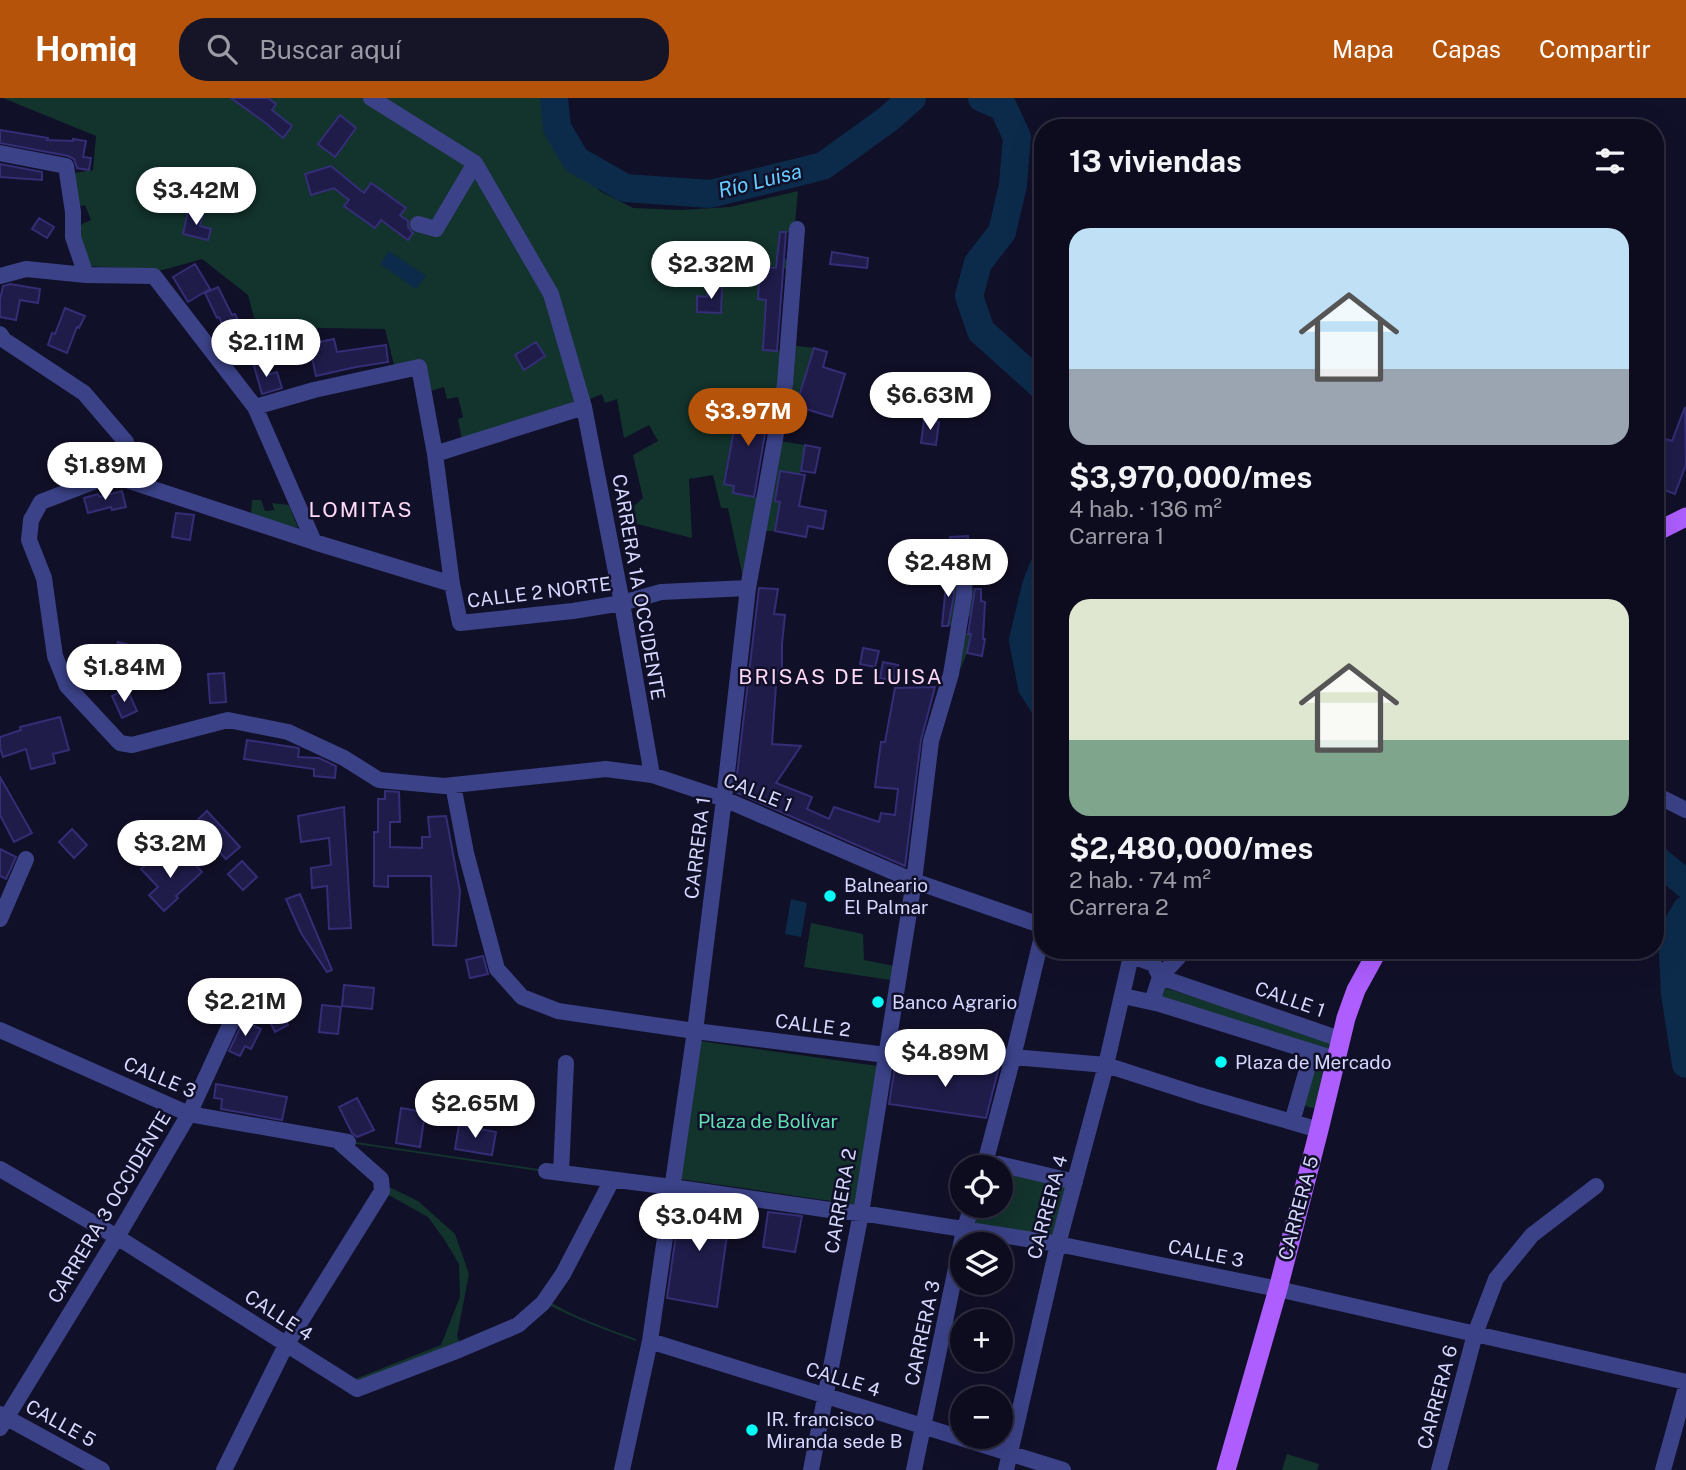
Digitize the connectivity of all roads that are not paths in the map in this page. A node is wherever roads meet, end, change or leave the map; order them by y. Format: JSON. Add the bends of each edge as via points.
{"nodes":[{"id":1,"x":371,"y":98,"type":"edge"},
{"id":2,"x":0,"y":153,"type":"edge"},
{"id":3,"x":475,"y":163,"type":"junction"},
{"id":4,"x":418,"y":224,"type":"dead end"},
{"id":5,"x":797,"y":229,"type":"dead end"},
{"id":6,"x":86,"y":275,"type":"junction"},
{"id":7,"x":0,"y":276,"type":"edge"},
{"id":8,"x":0,"y":334,"type":"edge"},
{"id":9,"x":255,"y":407,"type":"junction"},
{"id":10,"x":584,"y":407,"type":"junction"},
{"id":11,"x":435,"y":454,"type":"junction"},
{"id":12,"x":111,"y":475,"type":"junction"},
{"id":13,"x":1686,"y":517,"type":"edge"},
{"id":14,"x":1664,"y":528,"type":"edge"},
{"id":15,"x":314,"y":542,"type":"junction"},
{"id":16,"x":965,"y":567,"type":"dead end"},
{"id":17,"x":452,"y":584,"type":"junction"},
{"id":18,"x":748,"y":588,"type":"junction"},
{"id":19,"x":622,"y":603,"type":"junction"},
{"id":20,"x":652,"y":775,"type":"junction"},
{"id":21,"x":448,"y":785,"type":"junction"},
{"id":22,"x":724,"y":799,"type":"junction"},
{"id":23,"x":1664,"y":799,"type":"edge"},
{"id":24,"x":1686,"y":810,"type":"edge"},
{"id":25,"x":26,"y":859,"type":"dead end"},
{"id":26,"x":914,"y":881,"type":"junction"},
{"id":27,"x":0,"y":919,"type":"edge"},
{"id":28,"x":1034,"y":923,"type":"edge"},
{"id":29,"x":1037,"y":959,"type":"edge"},
{"id":30,"x":1123,"y":959,"type":"edge"},
{"id":31,"x":1140,"y":959,"type":"edge"},
{"id":32,"x":1177,"y":959,"type":"edge"},
{"id":33,"x":1373,"y":959,"type":"edge"},
{"id":34,"x":1160,"y":977,"type":"junction"},
{"id":35,"x":1123,"y":996,"type":"junction"},
{"id":36,"x":241,"y":1001,"type":"dead end"},
{"id":37,"x":1152,"y":1002,"type":"junction"},
{"id":38,"x":0,"y":1030,"type":"edge"},
{"id":39,"x":695,"y":1031,"type":"junction"},
{"id":40,"x":1340,"y":1039,"type":"junction"},
{"id":41,"x":1312,"y":1052,"type":"junction"},
{"id":42,"x":886,"y":1055,"type":"junction"},
{"id":43,"x":1013,"y":1057,"type":"junction"},
{"id":44,"x":1335,"y":1059,"type":"junction"},
{"id":45,"x":566,"y":1063,"type":"dead end"},
{"id":46,"x":1106,"y":1065,"type":"junction"},
{"id":47,"x":189,"y":1114,"type":"junction"},
{"id":48,"x":1292,"y":1122,"type":"junction"},
{"id":49,"x":1319,"y":1130,"type":"junction"},
{"id":50,"x":988,"y":1155,"type":"edge"},
{"id":51,"x":0,"y":1169,"type":"edge"},
{"id":52,"x":1013,"y":1169,"type":"edge"},
{"id":53,"x":612,"y":1180,"type":"junction"},
{"id":54,"x":1075,"y":1182,"type":"junction"},
{"id":55,"x":1597,"y":1186,"type":"dead end"},
{"id":56,"x":672,"y":1187,"type":"junction"},
{"id":57,"x":861,"y":1213,"type":"junction"},
{"id":58,"x":968,"y":1218,"type":"edge"},
{"id":59,"x":964,"y":1230,"type":"junction"},
{"id":60,"x":117,"y":1237,"type":"junction"},
{"id":61,"x":1058,"y":1244,"type":"junction"},
{"id":62,"x":1278,"y":1289,"type":"junction"},
{"id":63,"x":1475,"y":1334,"type":"junction"},
{"id":64,"x":650,"y":1341,"type":"junction"},
{"id":65,"x":286,"y":1345,"type":"junction"},
{"id":66,"x":1686,"y":1384,"type":"edge"},
{"id":67,"x":825,"y":1395,"type":"junction"},
{"id":68,"x":2,"y":1420,"type":"edge"},
{"id":69,"x":924,"y":1426,"type":"junction"},
{"id":70,"x":1010,"y":1453,"type":"junction"},
{"id":71,"x":102,"y":1470,"type":"edge"},
{"id":72,"x":224,"y":1470,"type":"edge"},
{"id":73,"x":622,"y":1470,"type":"edge"},
{"id":74,"x":811,"y":1470,"type":"edge"},
{"id":75,"x":914,"y":1470,"type":"edge"},
{"id":76,"x":1006,"y":1470,"type":"edge"},
{"id":77,"x":1063,"y":1470,"type":"edge"},
{"id":78,"x":1226,"y":1470,"type":"edge"},
{"id":79,"x":1439,"y":1470,"type":"edge"},
{"id":80,"x":1663,"y":1470,"type":"edge"}],
"edges":[{"from":1,"to":3,"type":"street"},
{"from":2,"to":6,"type":"street","via":[[66,166],[73,237]]},
{"from":3,"to":4,"type":"street","via":[[436,229]]},
{"from":3,"to":10,"type":"street","name":"CARRERA 1A OCCIDENTE","via":[[551,294]]},
{"from":5,"to":18,"type":"street","name":"CARRERA 1","via":[[785,384]]},
{"from":6,"to":7,"type":"street","via":[[26,269]]},
{"from":6,"to":9,"type":"street","via":[[154,276]]},
{"from":8,"to":12,"type":"street","via":[[84,393],[126,442]]},
{"from":9,"to":11,"type":"street","via":[[419,368]]},
{"from":9,"to":15,"type":"street"},
{"from":10,"to":11,"type":"street"},
{"from":10,"to":19,"type":"street","name":"CARRERA 1A OCCIDENTE"},
{"from":11,"to":17,"type":"street"},
{"from":12,"to":15,"type":"street"},
{"from":12,"to":21,"type":"street","name":"CALLE 1","via":[[41,502],[31,520],[29,540],[44,578],[55,656],[67,686],[120,743],[132,745],[229,720],[288,732],[379,780]]},
{"from":13,"to":14,"type":"main road"},
{"from":15,"to":17,"type":"street"},
{"from":16,"to":26,"type":"street","name":"CARRERA 2","via":[[951,674],[931,741]]},
{"from":17,"to":19,"type":"street","name":"CALLE 2 NORTE","via":[[460,623]]},
{"from":18,"to":19,"type":"street","name":"CALLE 2 NORTE","via":[[661,592]]},
{"from":18,"to":22,"type":"street","name":"CARRERA 1"},
{"from":19,"to":20,"type":"street","name":"CARRERA 1A OCCIDENTE"},
{"from":20,"to":21,"type":"street","name":"CALLE 1","via":[[606,769]]},
{"from":20,"to":22,"type":"street","name":"CALLE 1"},
{"from":21,"to":39,"type":"street","name":"CALLE 2","via":[[497,969],[522,997],[558,1011]]},
{"from":22,"to":26,"type":"street","name":"CALLE 1"},
{"from":22,"to":39,"type":"street","name":"CARRERA 1"},
{"from":23,"to":24,"type":"street"},
{"from":25,"to":27,"type":"street"},
{"from":26,"to":28,"type":"street","name":"CALLE 1"},
{"from":26,"to":42,"type":"street","name":"CARRERA 2"},
{"from":29,"to":43,"type":"street"},
{"from":30,"to":35,"type":"street","name":"CARRERA 4"},
{"from":31,"to":34,"type":"street","name":"CALLE 1","via":[[1154,964]]},
{"from":32,"to":34,"type":"street"},
{"from":33,"to":40,"type":"main road","name":"CARRERA 5","via":[[1356,990]]},
{"from":34,"to":37,"type":"street"},
{"from":34,"to":40,"type":"street","name":"CALLE 1"},
{"from":35,"to":37,"type":"street"},
{"from":35,"to":46,"type":"street","name":"CARRERA 4"},
{"from":36,"to":47,"type":"street","name":"CARRERA 3 OCCIDENTE"},
{"from":37,"to":41,"type":"street"},
{"from":38,"to":47,"type":"street","name":"CALLE 3"},
{"from":39,"to":42,"type":"street","name":"CALLE 2"},
{"from":39,"to":56,"type":"street","name":"CARRERA 1"},
{"from":40,"to":44,"type":"main road","name":"CARRERA 5"},
{"from":41,"to":44,"type":"street"},
{"from":41,"to":48,"type":"street"},
{"from":42,"to":43,"type":"street","name":"CALLE 2"},
{"from":42,"to":57,"type":"street","name":"CARRERA 2"},
{"from":43,"to":46,"type":"street","name":"CALLE 2"},
{"from":43,"to":50,"type":"street"},
{"from":44,"to":49,"type":"main road","name":"CARRERA 5"},
{"from":45,"to":53,"type":"street","name":"CALLE 3","via":[[554,1172]]},
{"from":46,"to":48,"type":"street","name":"CALLE 2"},
{"from":46,"to":54,"type":"street","name":"CARRERA 4"},
{"from":47,"to":60,"type":"street","name":"CARRERA 3 OCCIDENTE"},
{"from":47,"to":65,"type":"street","name":"CALLE 3","via":[[346,1142],[381,1179],[382,1191]]},
{"from":48,"to":49,"type":"street","name":"CALLE 2"},
{"from":49,"to":62,"type":"main road","name":"CARRERA 5"},
{"from":51,"to":60,"type":"street","name":"CALLE 4"},
{"from":52,"to":54,"type":"street"},
{"from":53,"to":56,"type":"street","name":"CALLE 3"},
{"from":53,"to":65,"type":"street","name":"CALLE 4","via":[[563,1274],[543,1303],[519,1325],[357,1389]]},
{"from":54,"to":61,"type":"street","name":"CARRERA 4"},
{"from":55,"to":63,"type":"street","name":"CARRERA 6","via":[[1532,1235],[1496,1279]]},
{"from":56,"to":57,"type":"street","name":"CALLE 3"},
{"from":56,"to":64,"type":"street","name":"CARRERA 1"},
{"from":57,"to":59,"type":"street","name":"CALLE 3"},
{"from":57,"to":67,"type":"street","name":"CARRERA 2"},
{"from":58,"to":59,"type":"street","name":"CARRERA 3"},
{"from":59,"to":61,"type":"street","name":"CALLE 3"},
{"from":59,"to":69,"type":"street","name":"CARRERA 3"},
{"from":60,"to":65,"type":"street","name":"CALLE 4"},
{"from":60,"to":68,"type":"street","name":"CARRERA 3 OCCIDENTE"},
{"from":61,"to":62,"type":"street","name":"CALLE 3"},
{"from":61,"to":70,"type":"street","name":"CARRERA 4"},
{"from":62,"to":63,"type":"street","name":"CALLE 3"},
{"from":62,"to":78,"type":"main road","name":"CARRERA 5"},
{"from":63,"to":66,"type":"street","name":"CALLE 3"},
{"from":63,"to":79,"type":"street","name":"CARRERA 6"},
{"from":64,"to":67,"type":"street","name":"CALLE 4"},
{"from":64,"to":73,"type":"street","name":"CARRERA 1"},
{"from":65,"to":72,"type":"street"},
{"from":66,"to":80,"type":"street"},
{"from":67,"to":69,"type":"street","name":"CALLE 4"},
{"from":67,"to":74,"type":"street","name":"CARRERA 2"},
{"from":68,"to":71,"type":"street","name":"CALLE 5"},
{"from":69,"to":70,"type":"street","name":"CALLE 4"},
{"from":69,"to":75,"type":"street","name":"CARRERA 3"},
{"from":70,"to":76,"type":"street","name":"CARRERA 4"},
{"from":70,"to":77,"type":"street","name":"CALLE 4"}]}
